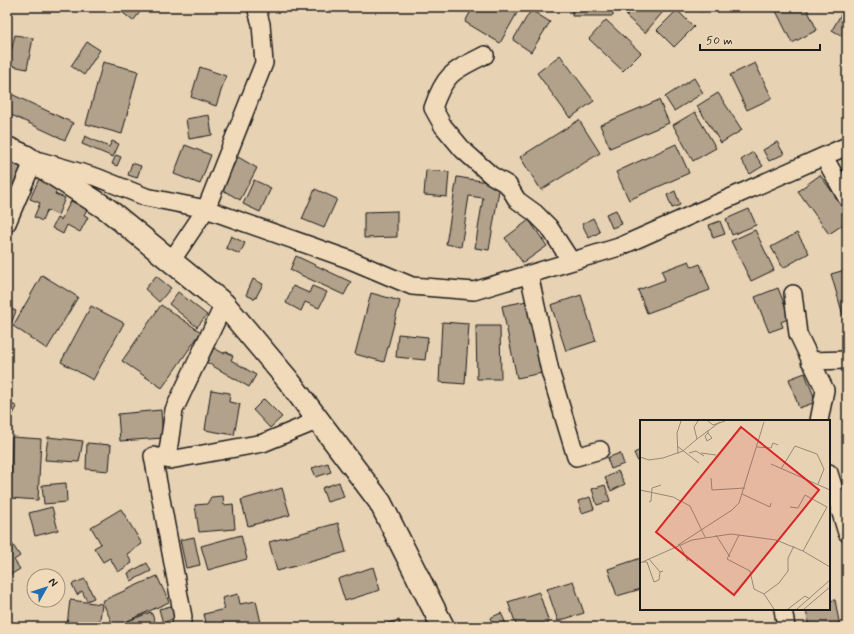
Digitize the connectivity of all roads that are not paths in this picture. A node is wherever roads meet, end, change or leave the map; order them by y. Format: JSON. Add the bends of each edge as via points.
{"nodes":[{"id":1,"x":256,"y":7,"type":"edge"},
{"id":2,"x":485,"y":55,"type":"dead end"},
{"id":3,"x":847,"y":146,"type":"edge"},
{"id":4,"x":22,"y":155,"type":"edge"},
{"id":5,"x":824,"y":157,"type":"junction"},
{"id":6,"x":847,"y":198,"type":"edge"},
{"id":7,"x":206,"y":209,"type":"junction"},
{"id":8,"x":7,"y":223,"type":"edge"},
{"id":9,"x":172,"y":260,"type":"junction"},
{"id":10,"x":572,"y":261,"type":"junction"},
{"id":11,"x":529,"y":274,"type":"junction"},
{"id":12,"x":793,"y":294,"type":"dead end"},
{"id":13,"x":224,"y":304,"type":"junction"},
{"id":14,"x":847,"y":360,"type":"edge"},
{"id":15,"x":810,"y":361,"type":"junction"},
{"id":16,"x":319,"y":420,"type":"junction"},
{"id":17,"x":819,"y":420,"type":"edge"},
{"id":18,"x":600,"y":450,"type":"dead end"},
{"id":19,"x":170,"y":460,"type":"junction"},
{"id":20,"x":830,"y":477,"type":"edge"},
{"id":21,"x":847,"y":533,"type":"edge"},
{"id":22,"x":783,"y":610,"type":"edge"},
{"id":23,"x":180,"y":627,"type":"edge"},
{"id":24,"x":443,"y":627,"type":"edge"},
{"id":25,"x":786,"y":627,"type":"edge"}],
"edges":[{"from":1,"to":7,"type":"street","via":[[261,24],[264,63]]},
{"from":2,"to":10,"type":"street","via":[[453,71],[439,90],[433,108],[443,126],[463,150],[491,175],[508,185],[517,200],[549,227]]},
{"from":3,"to":5,"type":"street"},
{"from":4,"to":7,"type":"street","via":[[96,177],[146,197]]},
{"from":4,"to":8,"type":"street"},
{"from":4,"to":9,"type":"main road","via":[[107,209]]},
{"from":5,"to":6,"type":"street"},
{"from":5,"to":10,"type":"street","via":[[619,246]]},
{"from":7,"to":9,"type":"street"},
{"from":7,"to":11,"type":"street","via":[[348,259],[412,286],[474,291]]},
{"from":9,"to":13,"type":"main road"},
{"from":10,"to":11,"type":"street"},
{"from":11,"to":18,"type":"street","via":[[550,371],[576,457]]},
{"from":12,"to":15,"type":"street","via":[[798,334]]},
{"from":13,"to":16,"type":"main road"},
{"from":13,"to":19,"type":"street","via":[[174,410],[168,451]]},
{"from":14,"to":15,"type":"street"},
{"from":15,"to":17,"type":"street","via":[[825,390]]},
{"from":16,"to":19,"type":"street","via":[[263,443]]},
{"from":16,"to":24,"type":"main road","via":[[380,502]]},
{"from":19,"to":23,"type":"street","via":[[153,456],[183,617]]},
{"from":20,"to":21,"type":"street"},
{"from":22,"to":25,"type":"street"}]}
